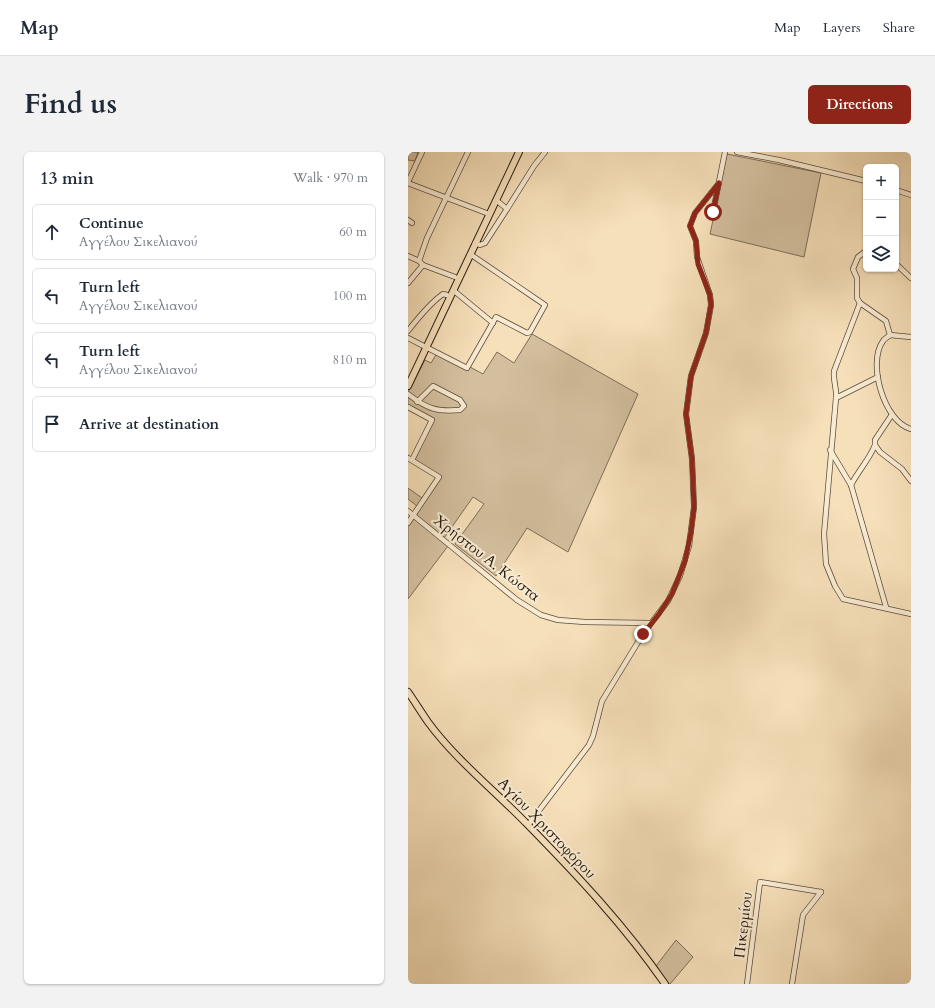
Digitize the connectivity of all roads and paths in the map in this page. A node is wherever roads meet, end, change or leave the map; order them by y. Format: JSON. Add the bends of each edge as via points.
{"nodes":[{"id":1,"x":422,"y":152,"type":"edge"},
{"id":2,"x":468,"y":152,"type":"edge"},
{"id":3,"x":515,"y":152,"type":"edge"},
{"id":4,"x":519,"y":152,"type":"edge"},
{"id":5,"x":545,"y":152,"type":"edge"},
{"id":6,"x":725,"y":152,"type":"edge"},
{"id":7,"x":737,"y":152,"type":"edge"},
{"id":8,"x":750,"y":152,"type":"edge"},
{"id":9,"x":779,"y":160,"type":"junction"},
{"id":10,"x":863,"y":180,"type":"edge"},
{"id":11,"x":408,"y":182,"type":"edge"},
{"id":12,"x":719,"y":183,"type":"junction"},
{"id":13,"x":899,"y":191,"type":"edge"},
{"id":14,"x":911,"y":195,"type":"edge"},
{"id":15,"x":446,"y":197,"type":"junction"},
{"id":16,"x":496,"y":200,"type":"junction"},
{"id":17,"x":507,"y":209,"type":"junction"},
{"id":18,"x":713,"y":212,"type":"dead end"},
{"id":19,"x":487,"y":213,"type":"junction"},
{"id":20,"x":475,"y":243,"type":"junction"},
{"id":21,"x":863,"y":253,"type":"edge"},
{"id":22,"x":470,"y":254,"type":"junction"},
{"id":23,"x":408,"y":256,"type":"edge"},
{"id":24,"x":421,"y":263,"type":"junction"},
{"id":25,"x":899,"y":267,"type":"edge"},
{"id":26,"x":455,"y":277,"type":"junction"},
{"id":27,"x":911,"y":278,"type":"edge"},
{"id":28,"x":408,"y":283,"type":"edge"},
{"id":29,"x":454,"y":290,"type":"junction"},
{"id":30,"x":447,"y":295,"type":"junction"},
{"id":31,"x":860,"y":303,"type":"junction"},
{"id":32,"x":493,"y":322,"type":"junction"},
{"id":33,"x":408,"y":331,"type":"edge"},
{"id":34,"x":890,"y":335,"type":"junction"},
{"id":35,"x":911,"y":337,"type":"edge"},
{"id":36,"x":408,"y":338,"type":"edge"},
{"id":37,"x":426,"y":345,"type":"junction"},
{"id":38,"x":878,"y":376,"type":"junction"},
{"id":39,"x":408,"y":377,"type":"edge"},
{"id":40,"x":408,"y":386,"type":"edge"},
{"id":41,"x":408,"y":394,"type":"edge"},
{"id":42,"x":836,"y":398,"type":"junction"},
{"id":43,"x":417,"y":402,"type":"junction"},
{"id":44,"x":408,"y":407,"type":"edge"},
{"id":45,"x":892,"y":416,"type":"junction"},
{"id":46,"x":911,"y":429,"type":"edge"},
{"id":47,"x":875,"y":445,"type":"junction"},
{"id":48,"x":830,"y":450,"type":"junction"},
{"id":49,"x":410,"y":459,"type":"edge"},
{"id":50,"x":911,"y":482,"type":"edge"},
{"id":51,"x":851,"y":485,"type":"junction"},
{"id":52,"x":408,"y":511,"type":"edge"},
{"id":53,"x":413,"y":516,"type":"junction"},
{"id":54,"x":408,"y":523,"type":"edge"},
{"id":55,"x":886,"y":608,"type":"junction"},
{"id":56,"x":911,"y":614,"type":"edge"},
{"id":57,"x":650,"y":623,"type":"junction"},
{"id":58,"x":408,"y":692,"type":"edge"},
{"id":59,"x":528,"y":825,"type":"junction"},
{"id":60,"x":665,"y":984,"type":"edge"},
{"id":61,"x":747,"y":984,"type":"edge"},
{"id":62,"x":792,"y":984,"type":"edge"}],
"edges":[{"from":1,"to":11,"type":"street"},
{"from":2,"to":15,"type":"street"},
{"from":3,"to":19,"type":"main road"},
{"from":4,"to":16,"type":"main road"},
{"from":5,"to":17,"type":"street"},
{"from":6,"to":12,"type":"street"},
{"from":7,"to":9,"type":"street"},
{"from":8,"to":9,"type":"street"},
{"from":9,"to":10,"type":"street"},
{"from":11,"to":15,"type":"street"},
{"from":12,"to":18,"type":"street"},
{"from":12,"to":57,"type":"street","via":[[695,213],[690,226],[696,241],[698,264],[710,295],[711,305],[706,333],[691,376],[686,414],[692,459],[694,507],[689,546],[680,576],[668,601]]},
{"from":13,"to":14,"type":"street"},
{"from":15,"to":19,"type":"street"},
{"from":15,"to":24,"type":"street","via":[[424,243]]},
{"from":16,"to":17,"type":"street"},
{"from":16,"to":19,"type":"main road"},
{"from":17,"to":20,"type":"street","via":[[485,242],[480,245]]},
{"from":19,"to":20,"type":"main road"},
{"from":19,"to":26,"type":"main road"},
{"from":20,"to":22,"type":"main road"},
{"from":21,"to":31,"type":"street","via":[[858,257],[853,269],[858,278],[857,298]]},
{"from":22,"to":29,"type":"main road"},
{"from":22,"to":32,"type":"street","via":[[545,305],[529,333],[499,318]]},
{"from":23,"to":24,"type":"street"},
{"from":24,"to":26,"type":"street"},
{"from":24,"to":28,"type":"street"},
{"from":25,"to":27,"type":"street"},
{"from":26,"to":30,"type":"main road"},
{"from":29,"to":32,"type":"street"},
{"from":29,"to":37,"type":"main road"},
{"from":30,"to":33,"type":"street","via":[[439,297]]},
{"from":30,"to":37,"type":"main road"},
{"from":31,"to":34,"type":"street","via":[[886,321]]},
{"from":31,"to":42,"type":"street","via":[[834,371]]},
{"from":32,"to":37,"type":"street","via":[[467,368]]},
{"from":34,"to":35,"type":"street"},
{"from":34,"to":38,"type":"street","via":[[883,341],[879,352]]},
{"from":36,"to":37,"type":"street"},
{"from":37,"to":39,"type":"main road"},
{"from":37,"to":40,"type":"main road"},
{"from":38,"to":42,"type":"street"},
{"from":38,"to":45,"type":"street","via":[[885,404]]},
{"from":41,"to":43,"type":"street"},
{"from":42,"to":48,"type":"street"},
{"from":43,"to":43,"type":"street","via":[[429,409],[440,411],[460,410],[464,406],[460,400],[433,386]]},
{"from":44,"to":49,"type":"street","via":[[432,420]]},
{"from":45,"to":46,"type":"street","via":[[903,427]]},
{"from":45,"to":47,"type":"street","via":[[875,440]]},
{"from":47,"to":50,"type":"street","via":[[902,469]]},
{"from":47,"to":51,"type":"street"},
{"from":48,"to":51,"type":"street"},
{"from":48,"to":55,"type":"street","via":[[824,534],[828,569],[843,599]]},
{"from":49,"to":53,"type":"street","via":[[439,477]]},
{"from":51,"to":55,"type":"street"},
{"from":52,"to":53,"type":"street","name":"Χρήστου Α. Κώστα"},
{"from":53,"to":54,"type":"street"},
{"from":53,"to":57,"type":"street","name":"Χρήστου Α. Κώστα","via":[[517,600],[541,615],[558,620]]},
{"from":55,"to":56,"type":"street"},
{"from":57,"to":59,"type":"street","via":[[602,701],[593,736],[588,745]]},
{"from":58,"to":59,"type":"main road","name":"Αγίου Χριστοφόρου","via":[[428,723]]},
{"from":59,"to":60,"type":"main road","name":"Αγίου Χριστοφόρου","via":[[616,920]]},
{"from":61,"to":62,"type":"street","name":"Πικερμίου","via":[[760,882],[821,892],[804,915]]}]}
